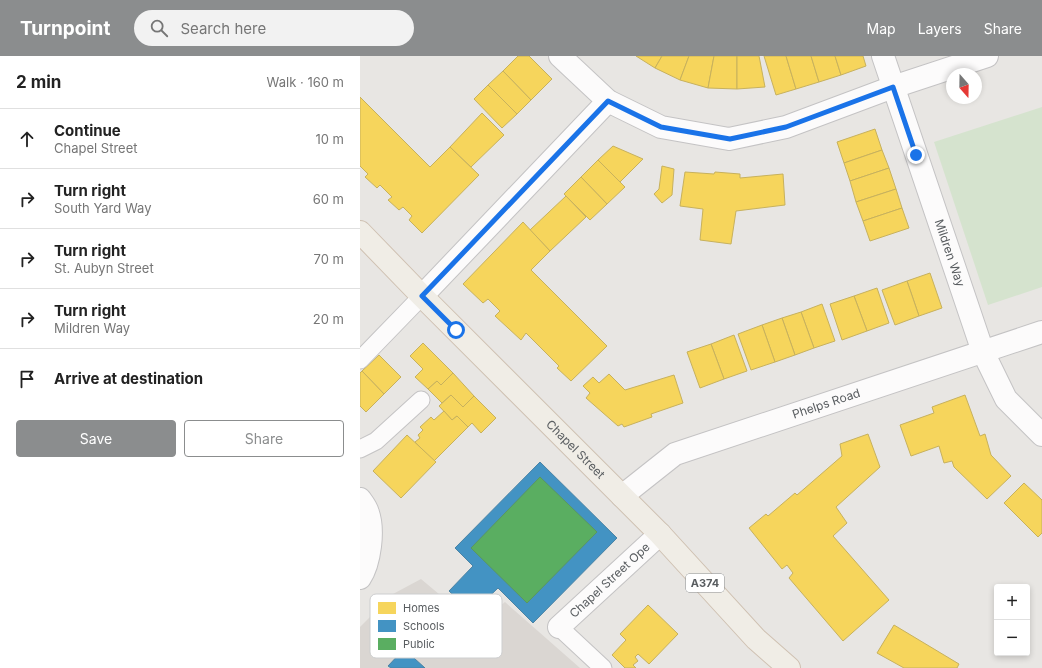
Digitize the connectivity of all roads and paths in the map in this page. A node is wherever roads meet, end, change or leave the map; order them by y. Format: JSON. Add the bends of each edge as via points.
{"nodes":[{"id":1,"x":560,"y":56,"type":"edge"},
{"id":2,"x":883,"y":56,"type":"edge"},
{"id":3,"x":987,"y":56,"type":"edge"},
{"id":4,"x":893,"y":87,"type":"junction"},
{"id":5,"x":608,"y":101,"type":"junction"},
{"id":6,"x":360,"y":232,"type":"edge"},
{"id":7,"x":422,"y":296,"type":"junction"},
{"id":8,"x":1042,"y":332,"type":"edge"},
{"id":9,"x":983,"y":352,"type":"junction"},
{"id":10,"x":360,"y":360,"type":"edge"},
{"id":11,"x":421,"y":400,"type":"dead end"},
{"id":12,"x":1042,"y":435,"type":"edge"},
{"id":13,"x":360,"y":449,"type":"edge"},
{"id":14,"x":622,"y":496,"type":"junction"},
{"id":15,"x":360,"y":499,"type":"edge"},
{"id":16,"x":660,"y":534,"type":"junction"},
{"id":17,"x":360,"y":578,"type":"edge"},
{"id":18,"x":559,"y":627,"type":"joint"},
{"id":19,"x":603,"y":668,"type":"edge"},
{"id":20,"x":789,"y":668,"type":"edge"}],
"edges":[{"from":1,"to":5,"type":"street"},
{"from":2,"to":4,"type":"street","name":"Mildren Way"},
{"from":3,"to":4,"type":"street"},
{"from":4,"to":5,"type":"street","via":[[786,127],[730,139],[661,127]]},
{"from":4,"to":9,"type":"street","name":"Mildren Way"},
{"from":5,"to":7,"type":"street"},
{"from":6,"to":7,"type":"main road","name":"Chapel Street","number":"A374"},
{"from":7,"to":10,"type":"lane"},
{"from":7,"to":14,"type":"main road","name":"Chapel Street","number":"A374"},
{"from":8,"to":9,"type":"street","name":"Phelps Road"},
{"from":9,"to":12,"type":"street","name":"Mildren Way","via":[[1006,399]]},
{"from":9,"to":14,"type":"street","name":"Phelps Road","via":[[675,454]]},
{"from":11,"to":13,"type":"lane","via":[[376,441]]},
{"from":14,"to":16,"type":"main road","name":"Chapel Street","number":"A374"},
{"from":15,"to":17,"type":"street","via":[[368,513],[371,546]]},
{"from":16,"to":18,"type":"street","name":"Chapel Street Ope"},
{"from":16,"to":20,"type":"main road","name":"Chapel Street","number":"A374","via":[[756,639]]},
{"from":18,"to":19,"type":"lane"}]}
